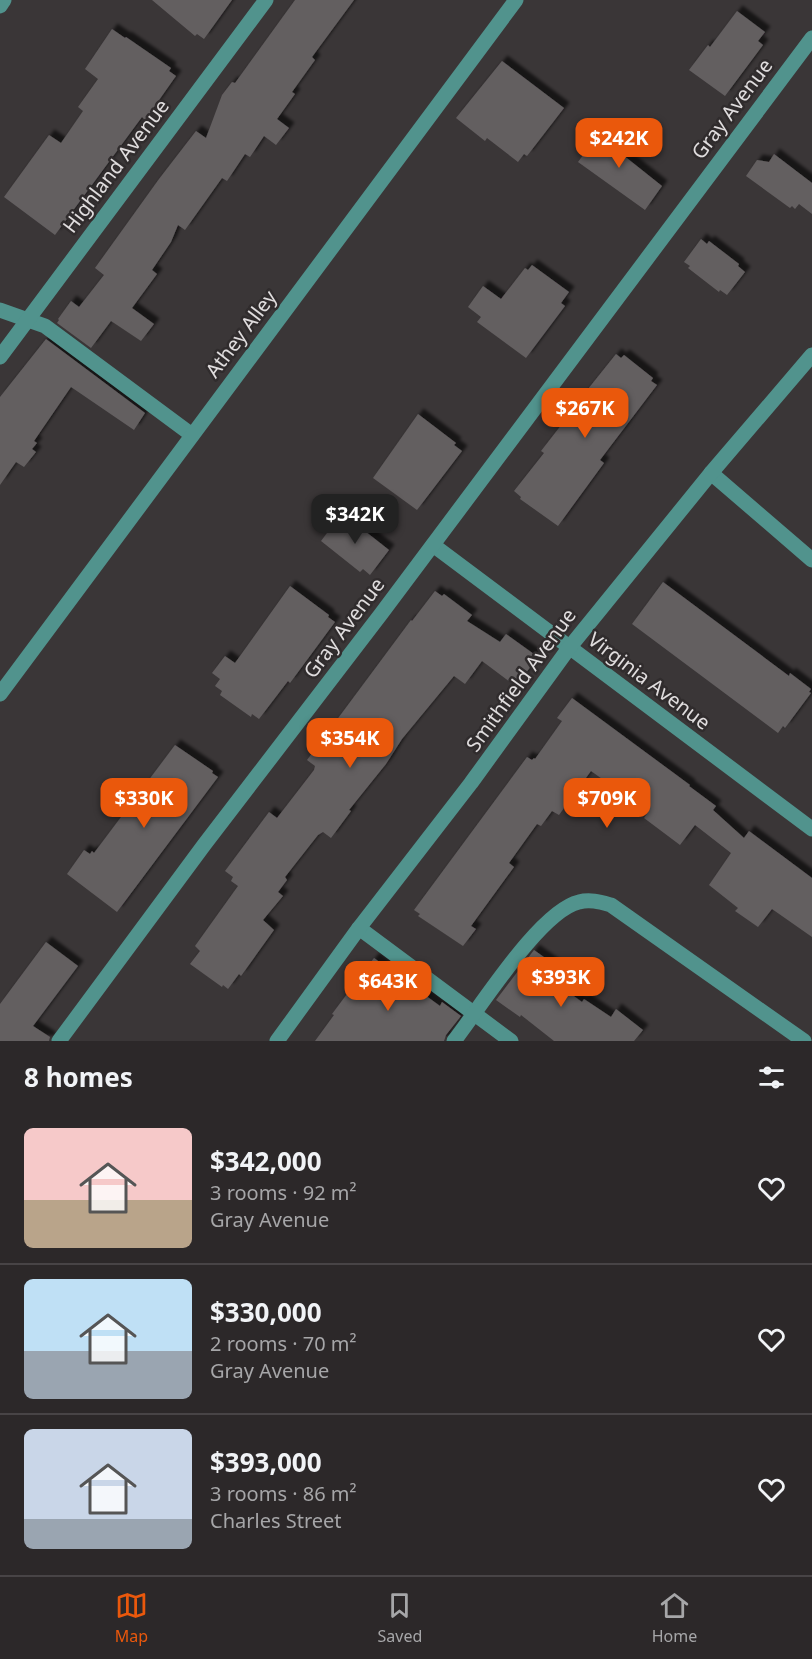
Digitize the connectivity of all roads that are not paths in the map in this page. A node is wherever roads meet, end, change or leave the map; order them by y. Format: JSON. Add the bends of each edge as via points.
{"nodes":[{"id":1,"x":4,"y":0,"type":"edge"},
{"id":2,"x":266,"y":0,"type":"edge"},
{"id":3,"x":516,"y":0,"type":"edge"},
{"id":4,"x":0,"y":6,"type":"edge"},
{"id":5,"x":812,"y":38,"type":"edge"},
{"id":6,"x":0,"y":309,"type":"edge"},
{"id":7,"x":28,"y":319,"type":"junction"},
{"id":8,"x":812,"y":355,"type":"edge"},
{"id":9,"x":0,"y":357,"type":"edge"},
{"id":10,"x":192,"y":435,"type":"junction"},
{"id":11,"x":711,"y":473,"type":"junction"},
{"id":12,"x":433,"y":545,"type":"junction"},
{"id":13,"x":812,"y":560,"type":"edge"},
{"id":14,"x":570,"y":648,"type":"junction"},
{"id":15,"x":0,"y":694,"type":"edge"},
{"id":16,"x":812,"y":829,"type":"edge"},
{"id":17,"x":359,"y":928,"type":"junction"},
{"id":18,"x":475,"y":1014,"type":"junction"},
{"id":19,"x":59,"y":1041,"type":"edge"},
{"id":20,"x":277,"y":1041,"type":"edge"},
{"id":21,"x":454,"y":1041,"type":"edge"},
{"id":22,"x":511,"y":1041,"type":"edge"},
{"id":23,"x":804,"y":1041,"type":"edge"}],
"edges":[{"from":1,"to":4,"type":"street"},
{"from":2,"to":7,"type":"street","name":"Highland Avenue"},
{"from":3,"to":10,"type":"street","name":"Athey Alley"},
{"from":5,"to":12,"type":"street","name":"Gray Avenue"},
{"from":6,"to":7,"type":"street"},
{"from":7,"to":9,"type":"street","name":"Highland Avenue"},
{"from":7,"to":10,"type":"street","via":[[62,337]]},
{"from":8,"to":11,"type":"street","name":"Smithfield Avenue"},
{"from":10,"to":15,"type":"street","name":"Athey Alley"},
{"from":11,"to":13,"type":"street"},
{"from":11,"to":14,"type":"street","name":"Smithfield Avenue"},
{"from":12,"to":14,"type":"street","name":"Virginia Avenue"},
{"from":12,"to":19,"type":"street","name":"Gray Avenue"},
{"from":14,"to":16,"type":"street","name":"Virginia Avenue"},
{"from":14,"to":17,"type":"street","name":"Smithfield Avenue"},
{"from":17,"to":18,"type":"street"},
{"from":17,"to":20,"type":"street","name":"Smithfield Avenue"},
{"from":18,"to":21,"type":"street"},
{"from":18,"to":22,"type":"street"},
{"from":18,"to":23,"type":"street","via":[[505,970],[539,931],[563,909],[594,900],[610,905]]}]}
